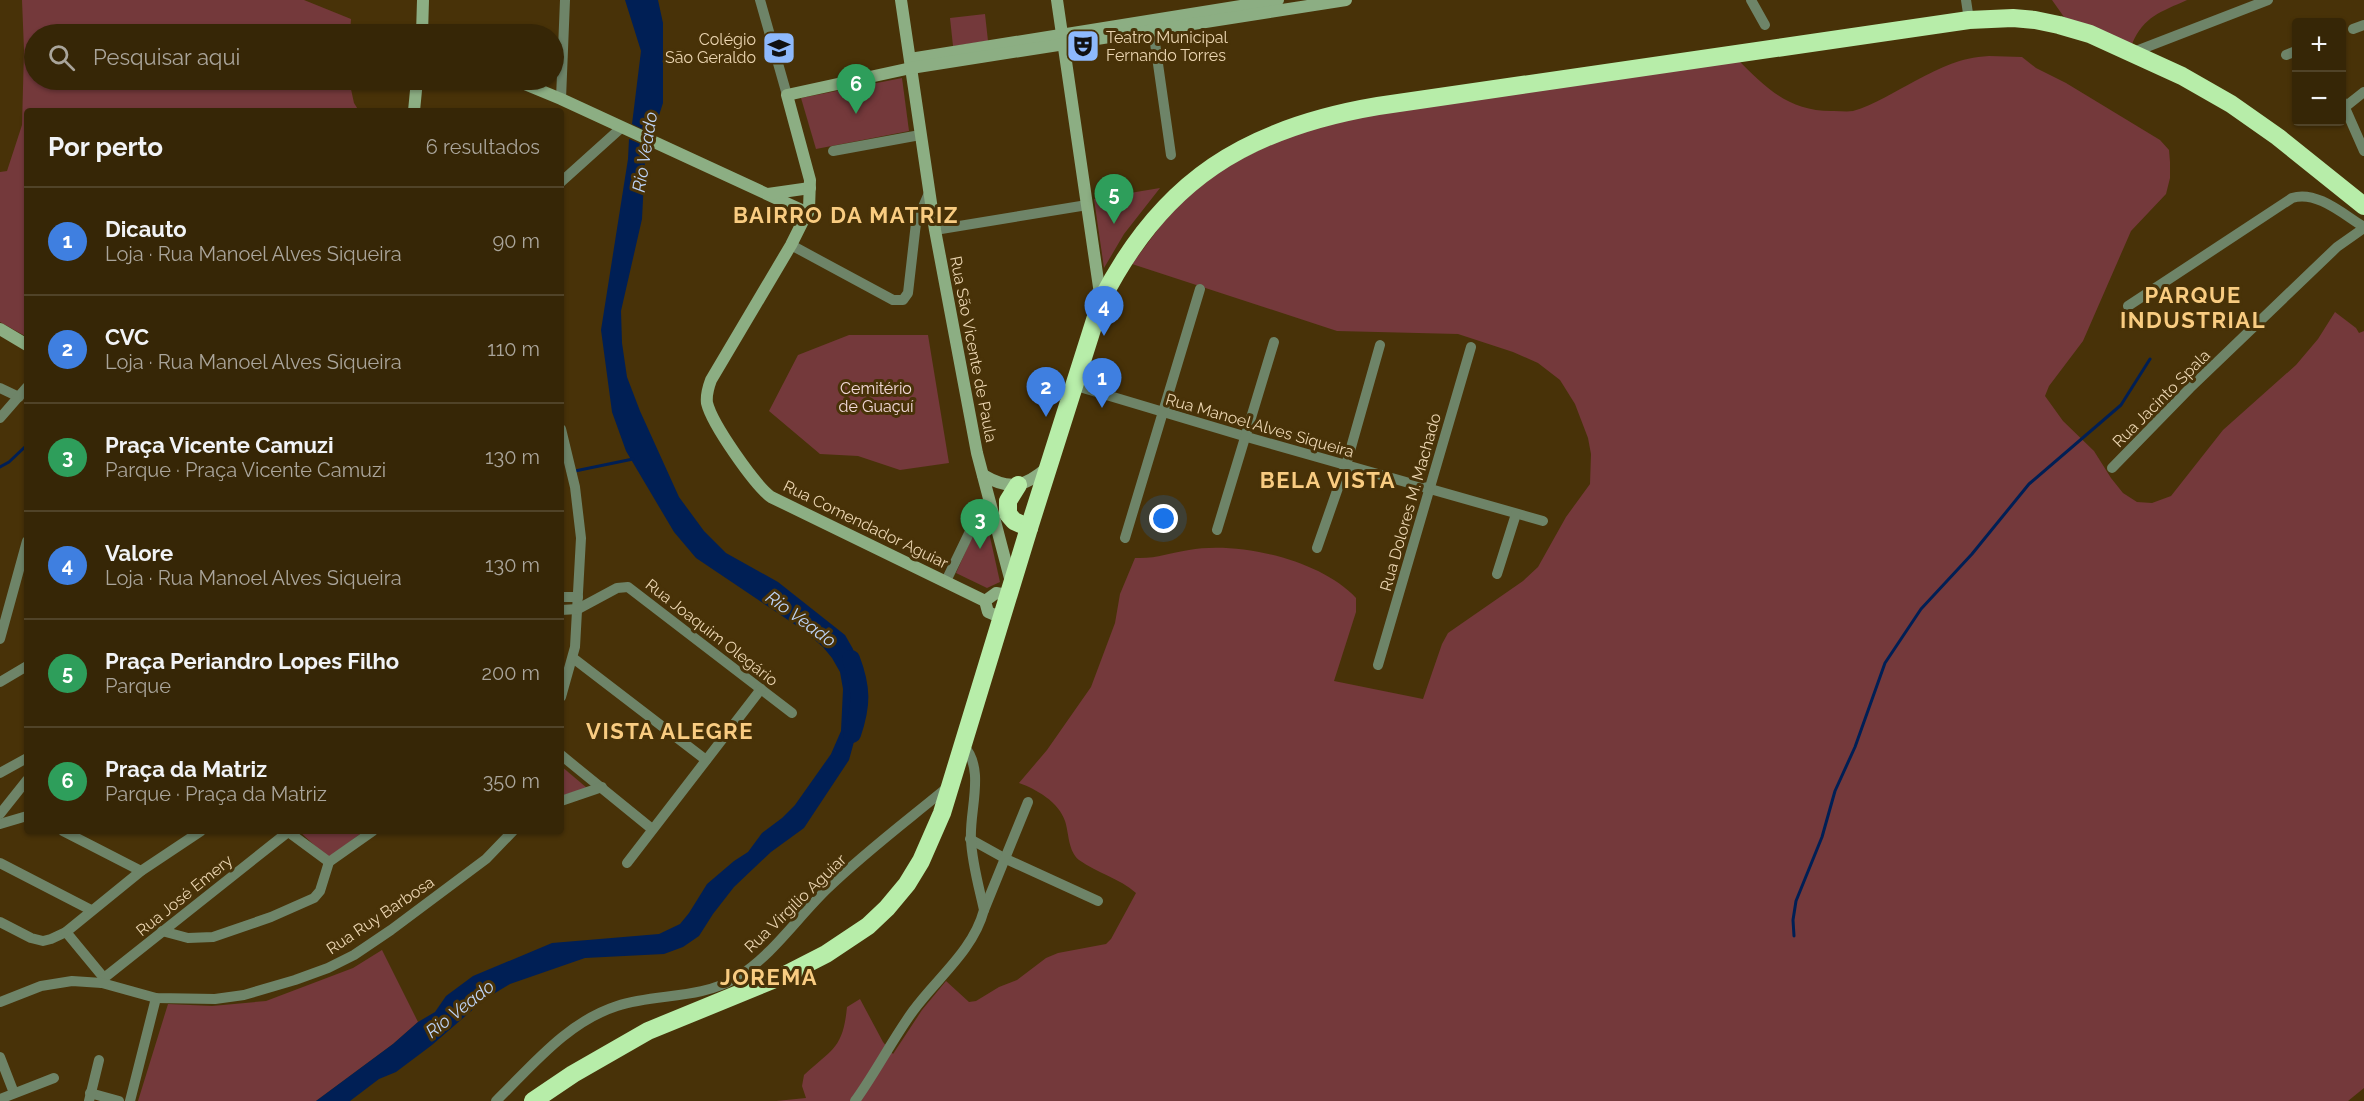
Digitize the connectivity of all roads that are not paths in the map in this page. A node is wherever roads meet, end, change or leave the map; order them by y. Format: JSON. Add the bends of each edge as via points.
{"nodes":[{"id":1,"x":423,"y":0,"type":"edge"},
{"id":2,"x":565,"y":0,"type":"edge"},
{"id":3,"x":760,"y":0,"type":"edge"},
{"id":4,"x":901,"y":0,"type":"edge"},
{"id":5,"x":1057,"y":0,"type":"edge"},
{"id":6,"x":1278,"y":0,"type":"edge"},
{"id":7,"x":1346,"y":0,"type":"edge"},
{"id":8,"x":1751,"y":0,"type":"edge"},
{"id":9,"x":1966,"y":0,"type":"edge"},
{"id":10,"x":2268,"y":0,"type":"edge"},
{"id":11,"x":1969,"y":20,"type":"junction"},
{"id":12,"x":422,"y":24,"type":"edge"},
{"id":13,"x":1152,"y":24,"type":"junction"},
{"id":14,"x":564,"y":25,"type":"edge"},
{"id":15,"x":1765,"y":25,"type":"dead end"},
{"id":16,"x":1063,"y":38,"type":"junction"},
{"id":17,"x":2130,"y":53,"type":"junction"},
{"id":18,"x":911,"y":63,"type":"junction"},
{"id":19,"x":416,"y":90,"type":"edge"},
{"id":20,"x":539,"y":90,"type":"edge"},
{"id":21,"x":561,"y":90,"type":"edge"},
{"id":22,"x":2364,"y":92,"type":"edge"},
{"id":23,"x":787,"y":95,"type":"junction"},
{"id":24,"x":561,"y":99,"type":"junction"},
{"id":25,"x":2346,"y":102,"type":"edge"},
{"id":26,"x":414,"y":108,"type":"edge"},
{"id":27,"x":2346,"y":111,"type":"edge"},
{"id":28,"x":626,"y":130,"type":"junction"},
{"id":29,"x":921,"y":135,"type":"junction"},
{"id":30,"x":833,"y":151,"type":"dead end"},
{"id":31,"x":2364,"y":151,"type":"edge"},
{"id":32,"x":1171,"y":155,"type":"dead end"},
{"id":33,"x":564,"y":180,"type":"edge"},
{"id":34,"x":810,"y":188,"type":"junction"},
{"id":35,"x":929,"y":193,"type":"junction"},
{"id":36,"x":767,"y":194,"type":"junction"},
{"id":37,"x":1087,"y":205,"type":"junction"},
{"id":38,"x":2364,"y":206,"type":"edge"},
{"id":39,"x":808,"y":213,"type":"junction"},
{"id":40,"x":2364,"y":228,"type":"edge"},
{"id":41,"x":935,"y":230,"type":"junction"},
{"id":42,"x":791,"y":246,"type":"junction"},
{"id":43,"x":1200,"y":289,"type":"dead end"},
{"id":44,"x":1101,"y":302,"type":"junction"},
{"id":45,"x":2128,"y":306,"type":"dead end"},
{"id":46,"x":0,"y":329,"type":"edge"},
{"id":47,"x":1274,"y":342,"type":"dead end"},
{"id":48,"x":24,"y":343,"type":"edge"},
{"id":49,"x":1380,"y":345,"type":"dead end"},
{"id":50,"x":1471,"y":346,"type":"dead end"},
{"id":51,"x":1073,"y":384,"type":"junction"},
{"id":52,"x":0,"y":388,"type":"edge"},
{"id":53,"x":24,"y":391,"type":"edge"},
{"id":54,"x":18,"y":398,"type":"junction"},
{"id":55,"x":1162,"y":412,"type":"junction"},
{"id":56,"x":0,"y":418,"type":"edge"},
{"id":57,"x":1247,"y":437,"type":"junction"},
{"id":58,"x":564,"y":442,"type":"edge"},
{"id":59,"x":1346,"y":465,"type":"junction"},
{"id":60,"x":1049,"y":466,"type":"junction"},
{"id":61,"x":2112,"y":468,"type":"dead end"},
{"id":62,"x":983,"y":475,"type":"junction"},
{"id":63,"x":1018,"y":485,"type":"junction"},
{"id":64,"x":1430,"y":489,"type":"junction"},
{"id":65,"x":992,"y":508,"type":"junction"},
{"id":66,"x":1516,"y":514,"type":"junction"},
{"id":67,"x":1543,"y":521,"type":"dead end"},
{"id":68,"x":1029,"y":528,"type":"junction"},
{"id":69,"x":1217,"y":530,"type":"dead end"},
{"id":70,"x":1125,"y":538,"type":"dead end"},
{"id":71,"x":1317,"y":548,"type":"dead end"},
{"id":72,"x":24,"y":551,"type":"edge"},
{"id":73,"x":1497,"y":573,"type":"dead end"},
{"id":74,"x":946,"y":581,"type":"junction"},
{"id":75,"x":1010,"y":590,"type":"junction"},
{"id":76,"x":564,"y":597,"type":"edge"},
{"id":77,"x":578,"y":597,"type":"junction"},
{"id":78,"x":985,"y":601,"type":"junction"},
{"id":79,"x":578,"y":609,"type":"junction"},
{"id":80,"x":564,"y":610,"type":"edge"},
{"id":81,"x":1002,"y":618,"type":"junction"},
{"id":82,"x":1,"y":631,"type":"edge"},
{"id":83,"x":573,"y":658,"type":"junction"},
{"id":84,"x":1378,"y":665,"type":"dead end"},
{"id":85,"x":24,"y":668,"type":"edge"},
{"id":86,"x":0,"y":682,"type":"edge"},
{"id":87,"x":564,"y":687,"type":"edge"},
{"id":88,"x":761,"y":689,"type":"junction"},
{"id":89,"x":792,"y":713,"type":"dead end"},
{"id":90,"x":963,"y":745,"type":"junction"},
{"id":91,"x":564,"y":757,"type":"edge"},
{"id":92,"x":24,"y":760,"type":"edge"},
{"id":93,"x":706,"y":760,"type":"junction"},
{"id":94,"x":0,"y":773,"type":"edge"},
{"id":95,"x":24,"y":784,"type":"edge"},
{"id":96,"x":949,"y":786,"type":"junction"},
{"id":97,"x":602,"y":788,"type":"junction"},
{"id":98,"x":564,"y":800,"type":"edge"},
{"id":99,"x":1028,"y":802,"type":"dead end"},
{"id":100,"x":0,"y":814,"type":"edge"},
{"id":101,"x":24,"y":817,"type":"edge"},
{"id":102,"x":0,"y":824,"type":"edge"},
{"id":103,"x":652,"y":828,"type":"junction"},
{"id":104,"x":69,"y":834,"type":"edge"},
{"id":105,"x":196,"y":834,"type":"edge"},
{"id":106,"x":284,"y":834,"type":"edge"},
{"id":107,"x":292,"y":834,"type":"edge"},
{"id":108,"x":369,"y":834,"type":"edge"},
{"id":109,"x":510,"y":834,"type":"edge"},
{"id":110,"x":970,"y":839,"type":"junction"},
{"id":111,"x":1006,"y":859,"type":"junction"},
{"id":112,"x":329,"y":862,"type":"junction"},
{"id":113,"x":0,"y":863,"type":"edge"},
{"id":114,"x":627,"y":863,"type":"dead end"},
{"id":115,"x":141,"y":871,"type":"junction"},
{"id":116,"x":1098,"y":901,"type":"dead end"},
{"id":117,"x":91,"y":910,"type":"junction"},
{"id":118,"x":984,"y":910,"type":"junction"},
{"id":119,"x":0,"y":922,"type":"edge"},
{"id":120,"x":162,"y":931,"type":"junction"},
{"id":121,"x":66,"y":932,"type":"junction"},
{"id":122,"x":103,"y":981,"type":"junction"},
{"id":123,"x":156,"y":998,"type":"junction"},
{"id":124,"x":0,"y":1002,"type":"edge"},
{"id":125,"x":0,"y":1057,"type":"edge"},
{"id":126,"x":99,"y":1060,"type":"dead end"},
{"id":127,"x":54,"y":1078,"type":"dead end"},
{"id":128,"x":14,"y":1093,"type":"junction"},
{"id":129,"x":90,"y":1097,"type":"edge"},
{"id":130,"x":0,"y":1099,"type":"edge"},
{"id":131,"x":119,"y":1101,"type":"edge"},
{"id":132,"x":130,"y":1101,"type":"edge"},
{"id":133,"x":496,"y":1101,"type":"edge"},
{"id":134,"x":533,"y":1101,"type":"edge"},
{"id":135,"x":855,"y":1101,"type":"edge"}],
"edges":[{"from":1,"to":12,"type":"street"},
{"from":2,"to":14,"type":"street"},
{"from":3,"to":23,"type":"street"},
{"from":4,"to":18,"type":"street","name":"Rua São Vicente de Paula"},
{"from":5,"to":16,"type":"street"},
{"from":6,"to":13,"type":"street"},
{"from":7,"to":13,"type":"street"},
{"from":8,"to":15,"type":"street"},
{"from":9,"to":11,"type":"street"},
{"from":10,"to":17,"type":"street"},
{"from":11,"to":17,"type":"highway","via":[[2036,20],[2090,34]]},
{"from":11,"to":44,"type":"highway","via":[[1390,105],[1301,123],[1229,155],[1191,184],[1131,251]]},
{"from":13,"to":16,"type":"street"},
{"from":13,"to":32,"type":"street"},
{"from":16,"to":18,"type":"street"},
{"from":16,"to":37,"type":"street"},
{"from":17,"to":38,"type":"highway","via":[[2231,104]]},
{"from":18,"to":23,"type":"street"},
{"from":18,"to":29,"type":"street","name":"Rua São Vicente de Paula"},
{"from":19,"to":26,"type":"street"},
{"from":20,"to":24,"type":"street"},
{"from":21,"to":24,"type":"street"},
{"from":22,"to":25,"type":"street"},
{"from":23,"to":34,"type":"street"},
{"from":24,"to":28,"type":"street"},
{"from":27,"to":31,"type":"street"},
{"from":28,"to":33,"type":"street"},
{"from":28,"to":36,"type":"street"},
{"from":29,"to":30,"type":"street"},
{"from":29,"to":35,"type":"street","name":"Rua São Vicente de Paula"},
{"from":34,"to":36,"type":"street"},
{"from":34,"to":39,"type":"street"},
{"from":35,"to":41,"type":"street","name":"Rua São Vicente de Paula"},
{"from":35,"to":42,"type":"street","via":[[916,223],[908,293],[903,300],[894,300]]},
{"from":36,"to":39,"type":"street"},
{"from":37,"to":41,"type":"street"},
{"from":37,"to":44,"type":"street"},
{"from":39,"to":42,"type":"street","name":"Rua Comendador Aguiar"},
{"from":40,"to":45,"type":"street","via":[[2318,199],[2292,198]]},
{"from":40,"to":61,"type":"street","name":"Rua Jacinto Spala","via":[[2337,247]]},
{"from":41,"to":62,"type":"street","name":"Rua São Vicente de Paula"},
{"from":42,"to":74,"type":"street","name":"Rua Comendador Aguiar","via":[[711,380],[707,402],[711,415],[751,478],[771,497]]},
{"from":43,"to":55,"type":"street"},
{"from":44,"to":51,"type":"highway"},
{"from":46,"to":48,"type":"street"},
{"from":47,"to":57,"type":"street"},
{"from":49,"to":59,"type":"street"},
{"from":50,"to":64,"type":"street","name":"Rua Dolores M. Machado"},
{"from":51,"to":55,"type":"street","name":"Rua Manoel Alves Siqueira"},
{"from":51,"to":60,"type":"highway"},
{"from":52,"to":54,"type":"street"},
{"from":53,"to":54,"type":"street"},
{"from":54,"to":56,"type":"street"},
{"from":55,"to":57,"type":"street","name":"Rua Manoel Alves Siqueira"},
{"from":55,"to":70,"type":"street"},
{"from":57,"to":59,"type":"street","name":"Rua Manoel Alves Siqueira"},
{"from":57,"to":69,"type":"street"},
{"from":58,"to":77,"type":"street","via":[[581,538]]},
{"from":59,"to":64,"type":"street","name":"Rua Manoel Alves Siqueira"},
{"from":59,"to":71,"type":"street"},
{"from":60,"to":63,"type":"street","via":[[1028,483]]},
{"from":60,"to":68,"type":"highway"},
{"from":62,"to":63,"type":"street"},
{"from":62,"to":65,"type":"street","name":"Rua São Vicente de Paula"},
{"from":63,"to":68,"type":"highway","via":[[1008,501],[1008,514]]},
{"from":64,"to":66,"type":"street","name":"Rua Manoel Alves Siqueira"},
{"from":64,"to":84,"type":"street","name":"Rua Dolores M. Machado"},
{"from":65,"to":74,"type":"street","via":[[974,523]]},
{"from":65,"to":75,"type":"street","name":"Rua São Vicente de Paula"},
{"from":66,"to":67,"type":"street","name":"Rua Manoel Alves Siqueira"},
{"from":66,"to":73,"type":"street"},
{"from":68,"to":75,"type":"highway"},
{"from":72,"to":82,"type":"street"},
{"from":74,"to":78,"type":"street","name":"Rua Comendador Aguiar"},
{"from":75,"to":78,"type":"street"},
{"from":75,"to":81,"type":"highway"},
{"from":76,"to":77,"type":"street"},
{"from":77,"to":79,"type":"street"},
{"from":78,"to":81,"type":"street","name":"Rua Comendador Aguiar","via":[[988,612]]},
{"from":79,"to":80,"type":"street"},
{"from":79,"to":83,"type":"street"},
{"from":79,"to":88,"type":"street","name":"Rua Joaquim Olegário","via":[[617,588],[628,587]]},
{"from":81,"to":90,"type":"highway"},
{"from":83,"to":87,"type":"street"},
{"from":83,"to":93,"type":"street"},
{"from":85,"to":86,"type":"street"},
{"from":88,"to":89,"type":"street","name":"Rua Joaquim Olegário"},
{"from":88,"to":93,"type":"street"},
{"from":90,"to":96,"type":"highway"},
{"from":90,"to":110,"type":"street","via":[[975,771]]},
{"from":91,"to":97,"type":"street"},
{"from":92,"to":94,"type":"street"},
{"from":93,"to":103,"type":"street"},
{"from":95,"to":100,"type":"street"},
{"from":96,"to":133,"type":"street","name":"Rua Virgilio Aguiar","via":[[828,887],[780,940],[744,972],[703,992],[637,1001],[603,1012],[547,1051]]},
{"from":96,"to":134,"type":"highway","via":[[921,861],[887,908],[868,926],[785,975],[648,1031]]},
{"from":97,"to":98,"type":"street"},
{"from":97,"to":103,"type":"street"},
{"from":99,"to":111,"type":"street"},
{"from":101,"to":102,"type":"street"},
{"from":103,"to":114,"type":"street"},
{"from":104,"to":115,"type":"street"},
{"from":105,"to":115,"type":"street"},
{"from":106,"to":120,"type":"street","name":"Rua José Emery"},
{"from":107,"to":112,"type":"street"},
{"from":108,"to":112,"type":"street"},
{"from":109,"to":123,"type":"street","name":"Rua Ruy Barbosa","via":[[486,859],[423,907],[354,955],[328,968],[230,998]]},
{"from":110,"to":111,"type":"street"},
{"from":110,"to":118,"type":"street"},
{"from":111,"to":116,"type":"street"},
{"from":111,"to":118,"type":"street"},
{"from":112,"to":120,"type":"street","via":[[318,895],[271,917],[205,938]]},
{"from":113,"to":117,"type":"street"},
{"from":115,"to":117,"type":"street"},
{"from":117,"to":121,"type":"street"},
{"from":118,"to":135,"type":"street","via":[[970,943],[913,1011]]},
{"from":119,"to":121,"type":"street","via":[[43,941]]},
{"from":120,"to":122,"type":"street","name":"Rua José Emery"},
{"from":121,"to":122,"type":"street"},
{"from":122,"to":123,"type":"street","name":"Rua Ruy Barbosa"},
{"from":122,"to":124,"type":"street","name":"Rua Ruy Barbosa","via":[[41,986]]},
{"from":123,"to":132,"type":"street"},
{"from":125,"to":128,"type":"street"},
{"from":126,"to":129,"type":"street"},
{"from":127,"to":128,"type":"street"},
{"from":128,"to":130,"type":"street"},
{"from":129,"to":131,"type":"street"}]}
